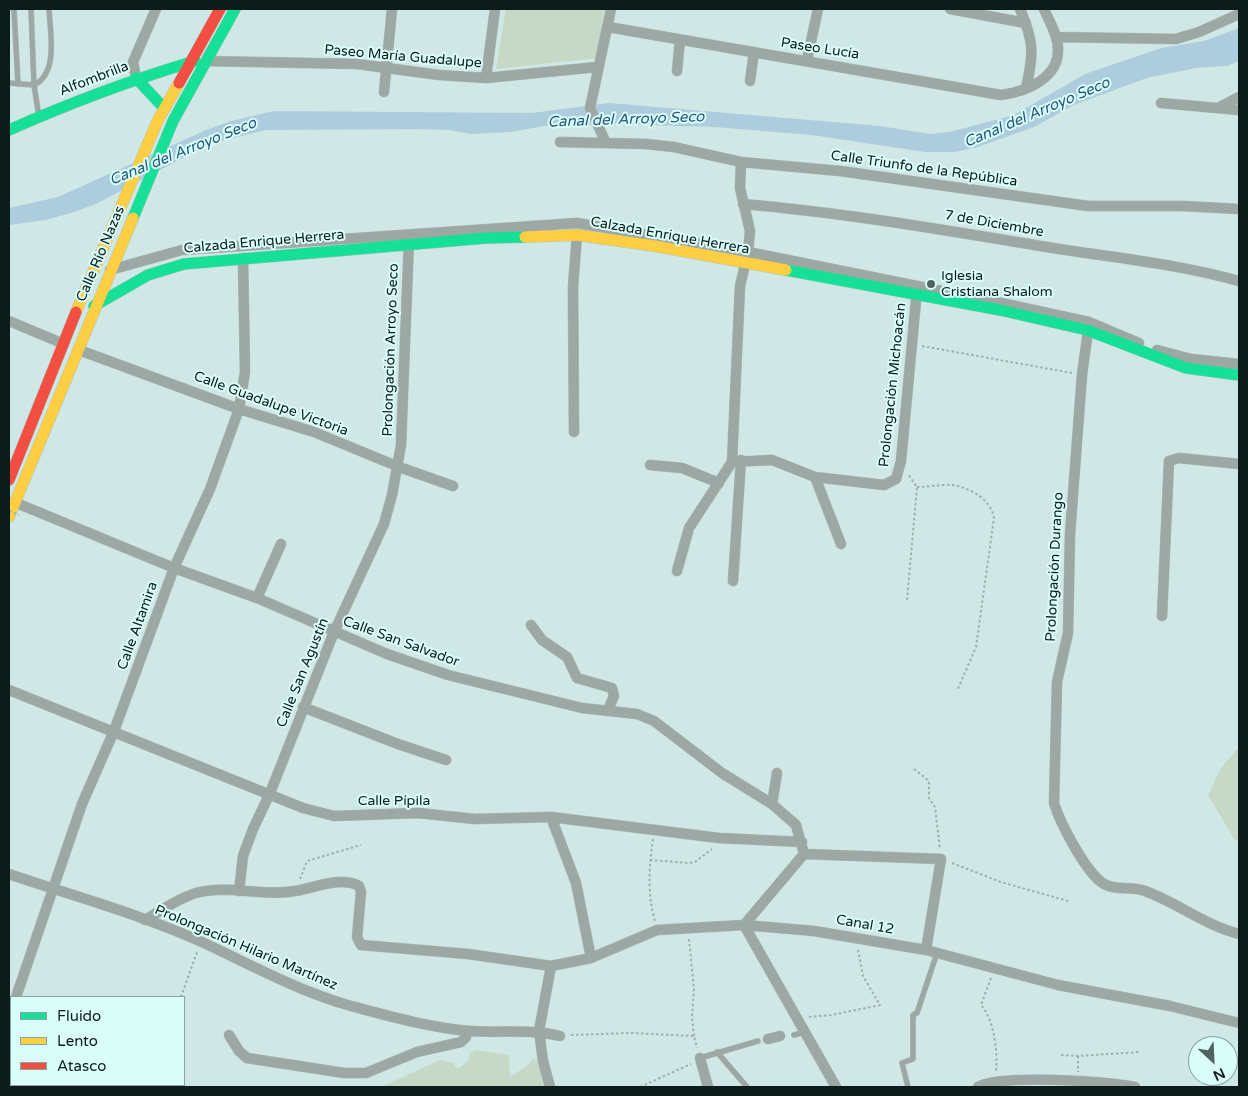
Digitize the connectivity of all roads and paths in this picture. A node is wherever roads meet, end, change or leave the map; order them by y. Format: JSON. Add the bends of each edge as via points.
{"nodes":[{"id":1,"x":14,"y":9,"type":"edge"},
{"id":2,"x":31,"y":9,"type":"edge"},
{"id":3,"x":49,"y":9,"type":"edge"},
{"id":4,"x":156,"y":9,"type":"edge"},
{"id":5,"x":220,"y":9,"type":"edge"},
{"id":6,"x":236,"y":9,"type":"edge"},
{"id":7,"x":392,"y":9,"type":"edge"},
{"id":8,"x":495,"y":9,"type":"edge"},
{"id":9,"x":611,"y":9,"type":"edge"},
{"id":10,"x":818,"y":9,"type":"edge"},
{"id":11,"x":950,"y":9,"type":"edge"},
{"id":12,"x":1020,"y":9,"type":"edge"},
{"id":13,"x":1044,"y":9,"type":"edge"},
{"id":14,"x":1239,"y":14,"type":"edge"},
{"id":15,"x":1026,"y":23,"type":"junction"},
{"id":16,"x":608,"y":27,"type":"junction"},
{"id":17,"x":1056,"y":37,"type":"junction"},
{"id":18,"x":680,"y":40,"type":"junction"},
{"id":19,"x":754,"y":52,"type":"junction"},
{"id":20,"x":206,"y":60,"type":"junction"},
{"id":21,"x":807,"y":60,"type":"junction"},
{"id":22,"x":192,"y":61,"type":"junction"},
{"id":23,"x":597,"y":67,"type":"junction"},
{"id":24,"x":386,"y":68,"type":"junction"},
{"id":25,"x":677,"y":71,"type":"dead end"},
{"id":26,"x":136,"y":78,"type":"junction"},
{"id":27,"x":486,"y":78,"type":"junction"},
{"id":28,"x":750,"y":81,"type":"dead end"},
{"id":29,"x":9,"y":83,"type":"edge"},
{"id":30,"x":18,"y":84,"type":"junction"},
{"id":31,"x":34,"y":84,"type":"junction"},
{"id":32,"x":1026,"y":88,"type":"junction"},
{"id":33,"x":384,"y":92,"type":"dead end"},
{"id":34,"x":1239,"y":97,"type":"edge"},
{"id":35,"x":1162,"y":103,"type":"dead end"},
{"id":36,"x":164,"y":108,"type":"junction"},
{"id":37,"x":1217,"y":108,"type":"junction"},
{"id":38,"x":1239,"y":110,"type":"edge"},
{"id":39,"x":39,"y":117,"type":"junction"},
{"id":40,"x":9,"y":130,"type":"edge"},
{"id":41,"x":560,"y":142,"type":"dead end"},
{"id":42,"x":606,"y":143,"type":"junction"},
{"id":43,"x":742,"y":162,"type":"junction"},
{"id":44,"x":743,"y":204,"type":"junction"},
{"id":45,"x":1239,"y":209,"type":"edge"},
{"id":46,"x":577,"y":235,"type":"junction"},
{"id":47,"x":409,"y":239,"type":"junction"},
{"id":48,"x":748,"y":252,"type":"junction"},
{"id":49,"x":243,"y":258,"type":"junction"},
{"id":50,"x":744,"y":264,"type":"junction"},
{"id":51,"x":110,"y":270,"type":"junction"},
{"id":52,"x":1239,"y":281,"type":"edge"},
{"id":53,"x":917,"y":290,"type":"junction"},
{"id":54,"x":94,"y":306,"type":"junction"},
{"id":55,"x":9,"y":321,"type":"edge"},
{"id":56,"x":1088,"y":326,"type":"junction"},
{"id":57,"x":64,"y":344,"type":"junction"},
{"id":58,"x":911,"y":344,"type":"junction"},
{"id":59,"x":79,"y":350,"type":"junction"},
{"id":60,"x":1239,"y":364,"type":"edge"},
{"id":61,"x":1082,"y":375,"type":"junction"},
{"id":62,"x":1239,"y":375,"type":"edge"},
{"id":63,"x":239,"y":409,"type":"junction"},
{"id":64,"x":574,"y":432,"type":"dead end"},
{"id":65,"x":737,"y":461,"type":"junction"},
{"id":66,"x":1239,"y":464,"type":"edge"},
{"id":67,"x":650,"y":465,"type":"dead end"},
{"id":68,"x":399,"y":467,"type":"junction"},
{"id":69,"x":815,"y":477,"type":"junction"},
{"id":70,"x":9,"y":480,"type":"edge"},
{"id":71,"x":719,"y":483,"type":"junction"},
{"id":72,"x":453,"y":486,"type":"dead end"},
{"id":73,"x":12,"y":506,"type":"edge"},
{"id":74,"x":14,"y":516,"type":"edge"},
{"id":75,"x":281,"y":544,"type":"dead end"},
{"id":76,"x":841,"y":544,"type":"dead end"},
{"id":77,"x":174,"y":568,"type":"junction"},
{"id":78,"x":676,"y":571,"type":"dead end"},
{"id":79,"x":733,"y":581,"type":"dead end"},
{"id":80,"x":257,"y":598,"type":"junction"},
{"id":81,"x":908,"y":600,"type":"dead end"},
{"id":82,"x":1162,"y":616,"type":"dead end"},
{"id":83,"x":531,"y":625,"type":"dead end"},
{"id":84,"x":334,"y":632,"type":"junction"},
{"id":85,"x":9,"y":690,"type":"edge"},
{"id":86,"x":957,"y":691,"type":"dead end"},
{"id":87,"x":303,"y":707,"type":"junction"},
{"id":88,"x":608,"y":710,"type":"junction"},
{"id":89,"x":114,"y":731,"type":"junction"},
{"id":90,"x":446,"y":760,"type":"dead end"},
{"id":91,"x":914,"y":769,"type":"dead end"},
{"id":92,"x":777,"y":773,"type":"dead end"},
{"id":93,"x":270,"y":794,"type":"junction"},
{"id":94,"x":772,"y":804,"type":"junction"},
{"id":95,"x":551,"y":817,"type":"junction"},
{"id":96,"x":654,"y":829,"type":"junction"},
{"id":97,"x":719,"y":838,"type":"junction"},
{"id":98,"x":802,"y":842,"type":"junction"},
{"id":99,"x":361,"y":845,"type":"dead end"},
{"id":100,"x":804,"y":854,"type":"junction"},
{"id":101,"x":941,"y":859,"type":"junction"},
{"id":102,"x":650,"y":860,"type":"junction"},
{"id":103,"x":9,"y":874,"type":"edge"},
{"id":104,"x":52,"y":889,"type":"junction"},
{"id":105,"x":239,"y":891,"type":"junction"},
{"id":106,"x":296,"y":891,"type":"junction"},
{"id":107,"x":1068,"y":901,"type":"dead end"},
{"id":108,"x":145,"y":920,"type":"junction"},
{"id":109,"x":744,"y":925,"type":"junction"},
{"id":110,"x":688,"y":929,"type":"junction"},
{"id":111,"x":658,"y":930,"type":"junction"},
{"id":112,"x":1239,"y":934,"type":"edge"},
{"id":113,"x":861,"y":938,"type":"junction"},
{"id":114,"x":200,"y":942,"type":"junction"},
{"id":115,"x":926,"y":950,"type":"junction"},
{"id":116,"x":937,"y":954,"type":"junction"},
{"id":117,"x":591,"y":958,"type":"junction"},
{"id":118,"x":551,"y":966,"type":"junction"},
{"id":119,"x":995,"y":969,"type":"junction"},
{"id":120,"x":16,"y":996,"type":"edge"},
{"id":121,"x":180,"y":996,"type":"edge"},
{"id":122,"x":797,"y":1018,"type":"junction"},
{"id":123,"x":1239,"y":1022,"type":"edge"},
{"id":124,"x":467,"y":1031,"type":"junction"},
{"id":125,"x":539,"y":1031,"type":"junction"},
{"id":126,"x":229,"y":1035,"type":"dead end"},
{"id":127,"x":794,"y":1035,"type":"dead end"},
{"id":128,"x":560,"y":1036,"type":"joint"},
{"id":129,"x":694,"y":1036,"type":"junction"},
{"id":130,"x":780,"y":1036,"type":"dead end"},
{"id":131,"x":808,"y":1036,"type":"junction"},
{"id":132,"x":763,"y":1040,"type":"joint"},
{"id":133,"x":718,"y":1052,"type":"junction"},
{"id":134,"x":1140,"y":1052,"type":"dead end"},
{"id":135,"x":1061,"y":1055,"type":"dead end"},
{"id":136,"x":1078,"y":1056,"type":"junction"},
{"id":137,"x":700,"y":1058,"type":"junction"},
{"id":138,"x":994,"y":1082,"type":"junction"},
{"id":139,"x":1078,"y":1082,"type":"junction"},
{"id":140,"x":550,"y":1087,"type":"edge"},
{"id":141,"x":640,"y":1087,"type":"edge"},
{"id":142,"x":708,"y":1087,"type":"edge"},
{"id":143,"x":748,"y":1087,"type":"edge"},
{"id":144,"x":836,"y":1087,"type":"edge"},
{"id":145,"x":908,"y":1087,"type":"edge"},
{"id":146,"x":978,"y":1087,"type":"edge"},
{"id":147,"x":1134,"y":1087,"type":"edge"}],
"edges":[{"from":1,"to":30,"type":"lane"},
{"from":2,"to":31,"type":"lane"},
{"from":3,"to":31,"type":"lane","via":[[48,73],[42,81]]},
{"from":4,"to":26,"type":"street","via":[[133,62]]},
{"from":5,"to":22,"type":"street","name":"Calle Río Nazas"},
{"from":6,"to":20,"type":"street","name":"Calle Río Nazas"},
{"from":7,"to":24,"type":"street"},
{"from":8,"to":27,"type":"street"},
{"from":9,"to":16,"type":"street"},
{"from":10,"to":21,"type":"street"},
{"from":11,"to":15,"type":"street"},
{"from":12,"to":15,"type":"street"},
{"from":13,"to":17,"type":"street"},
{"from":14,"to":17,"type":"street","via":[[1176,39]]},
{"from":15,"to":32,"type":"street","via":[[1033,51]]},
{"from":16,"to":18,"type":"street","name":"Paseo Lucía"},
{"from":16,"to":23,"type":"street"},
{"from":17,"to":32,"type":"street","name":"Paseo Lucía","via":[[1059,48],[1057,62],[1050,74]]},
{"from":18,"to":19,"type":"street","name":"Paseo Lucía"},
{"from":18,"to":25,"type":"street"},
{"from":19,"to":21,"type":"street","name":"Paseo Lucía"},
{"from":19,"to":28,"type":"street"},
{"from":20,"to":22,"type":"street","name":"Alfombrilla"},
{"from":20,"to":24,"type":"street","name":"Paseo María Guadalupe","via":[[357,64]]},
{"from":20,"to":51,"type":"street","name":"Calle Río Nazas","via":[[173,120]]},
{"from":21,"to":32,"type":"street","name":"Paseo Lucía","via":[[984,94],[1014,93]]},
{"from":22,"to":26,"type":"street","name":"Alfombrilla"},
{"from":22,"to":36,"type":"street","name":"Calle Río Nazas"},
{"from":23,"to":27,"type":"street","name":"Paseo María Guadalupe"},
{"from":23,"to":42,"type":"street","via":[[590,108]]},
{"from":24,"to":27,"type":"street","name":"Paseo María Guadalupe"},
{"from":24,"to":33,"type":"street"},
{"from":26,"to":36,"type":"street"},
{"from":26,"to":39,"type":"street","name":"Alfombrilla"},
{"from":29,"to":30,"type":"lane"},
{"from":30,"to":31,"type":"lane"},
{"from":31,"to":39,"type":"lane"},
{"from":34,"to":37,"type":"street"},
{"from":35,"to":37,"type":"street"},
{"from":36,"to":57,"type":"street","name":"Calle Río Nazas"},
{"from":37,"to":38,"type":"street"},
{"from":39,"to":40,"type":"street","name":"Alfombrilla"},
{"from":41,"to":42,"type":"street","name":"Calle Triunfo de la República"},
{"from":42,"to":43,"type":"street","name":"Calle Triunfo de la República","via":[[674,147]]},
{"from":43,"to":44,"type":"street","via":[[740,188]]},
{"from":43,"to":45,"type":"street","name":"Calle Triunfo de la República","via":[[840,170],[1088,206]]},
{"from":44,"to":48,"type":"street","via":[[750,231]]},
{"from":44,"to":52,"type":"street","name":"7 de Diciembre","via":[[820,211],[974,234]]},
{"from":46,"to":47,"type":"street","name":"Calzada Enrique Herrera"},
{"from":46,"to":50,"type":"street","name":"Calzada Enrique Herrera","via":[[655,246]]},
{"from":46,"to":64,"type":"street"},
{"from":47,"to":48,"type":"street","name":"Calzada Enrique Herrera","via":[[576,223]]},
{"from":47,"to":49,"type":"street","name":"Calzada Enrique Herrera"},
{"from":47,"to":51,"type":"street","name":"Calzada Enrique Herrera","via":[[182,250]]},
{"from":47,"to":68,"type":"street","name":"Prolongación Arroyo Seco"},
{"from":48,"to":50,"type":"street"},
{"from":48,"to":53,"type":"street","name":"Calzada Enrique Herrera"},
{"from":49,"to":54,"type":"street","name":"Calzada Enrique Herrera","via":[[162,268],[140,277]]},
{"from":49,"to":63,"type":"street","name":"Calle Altamira","via":[[246,372]]},
{"from":50,"to":53,"type":"street","name":"Calzada Enrique Herrera"},
{"from":50,"to":65,"type":"street","via":[[740,286]]},
{"from":51,"to":54,"type":"street","name":"Calle Río Nazas"},
{"from":53,"to":56,"type":"street","name":"Calzada Enrique Herrera"},
{"from":53,"to":58,"type":"street","name":"Prolongación Michoacán"},
{"from":54,"to":59,"type":"street","name":"Calle Río Nazas"},
{"from":55,"to":57,"type":"street"},
{"from":56,"to":60,"type":"street","name":"Calzada Enrique Herrera","via":[[1168,354]]},
{"from":56,"to":61,"type":"street","name":"Prolongación Durango"},
{"from":56,"to":62,"type":"street","name":"Calzada Enrique Herrera","via":[[1186,368]]},
{"from":57,"to":70,"type":"street","name":"Calle Río Nazas"},
{"from":58,"to":61,"type":"path"},
{"from":58,"to":69,"type":"street","name":"Prolongación Michoacán","via":[[901,461],[896,479],[884,485]]},
{"from":59,"to":63,"type":"street","name":"Calle Guadalupe Victoria"},
{"from":59,"to":73,"type":"street","name":"Calle Río Nazas"},
{"from":61,"to":112,"type":"street","name":"Prolongación Durango","via":[[1070,534],[1068,633],[1057,682],[1054,803],[1070,840],[1104,884],[1144,891],[1207,923]]},
{"from":63,"to":68,"type":"street","name":"Calle Guadalupe Victoria","via":[[314,432]]},
{"from":63,"to":77,"type":"street","name":"Calle Altamira","via":[[210,489]]},
{"from":65,"to":69,"type":"street","via":[[772,460]]},
{"from":65,"to":71,"type":"street"},
{"from":65,"to":79,"type":"street"},
{"from":66,"to":82,"type":"street","via":[[1179,458],[1169,461]]},
{"from":67,"to":71,"type":"street","via":[[682,468]]},
{"from":68,"to":72,"type":"street","name":"Calle Guadalupe Victoria"},
{"from":68,"to":84,"type":"street","name":"Calle San Agustín","via":[[384,524]]},
{"from":69,"to":76,"type":"street"},
{"from":71,"to":78,"type":"street","via":[[689,528]]},
{"from":73,"to":74,"type":"street","name":"Calle Río Nazas"},
{"from":73,"to":74,"type":"path","bridge":true},
{"from":73,"to":77,"type":"street","name":"Calle San Salvador"},
{"from":75,"to":80,"type":"street"},
{"from":77,"to":80,"type":"street","name":"Calle San Salvador"},
{"from":77,"to":89,"type":"street","name":"Calle Altamira"},
{"from":80,"to":84,"type":"street","name":"Calle San Salvador"},
{"from":81,"to":86,"type":"path","via":[[917,488],[952,485],[978,495],[993,509],[993,528],[976,647]]},
{"from":83,"to":88,"type":"street","via":[[548,644],[561,650],[577,678],[612,688],[614,696]]},
{"from":84,"to":87,"type":"street","name":"Calle San Agustín"},
{"from":84,"to":88,"type":"street","name":"Calle San Salvador","via":[[448,675],[582,708]]},
{"from":85,"to":89,"type":"street","name":"Calle Pípila"},
{"from":87,"to":90,"type":"street"},
{"from":87,"to":93,"type":"street","name":"Calle San Agustín"},
{"from":88,"to":94,"type":"street","name":"Calle San Salvador","via":[[637,714],[654,721],[722,773]]},
{"from":89,"to":93,"type":"street","name":"Calle Pípila"},
{"from":89,"to":104,"type":"street","name":"Calle Altamira","via":[[82,804]]},
{"from":91,"to":101,"type":"path","via":[[929,781]]},
{"from":92,"to":94,"type":"street"},
{"from":93,"to":95,"type":"street","name":"Calle Pípila","via":[[303,808],[334,816],[418,813],[475,819]]},
{"from":93,"to":105,"type":"street","name":"Calle San Agustín","via":[[260,810],[243,856]]},
{"from":94,"to":98,"type":"street","name":"Calle San Salvador","via":[[796,825]]},
{"from":95,"to":96,"type":"street","name":"Calle Pípila"},
{"from":95,"to":117,"type":"street","via":[[576,883]]},
{"from":96,"to":97,"type":"street","name":"Calle Pípila"},
{"from":96,"to":102,"type":"path"},
{"from":97,"to":98,"type":"street","name":"Calle Pípila"},
{"from":97,"to":102,"type":"path","via":[[711,851],[694,862]]},
{"from":98,"to":100,"type":"street","name":"Calle San Salvador"},
{"from":99,"to":106,"type":"path","via":[[307,861]]},
{"from":100,"to":101,"type":"street"},
{"from":100,"to":109,"type":"street"},
{"from":101,"to":107,"type":"path","via":[[1001,882]]},
{"from":101,"to":115,"type":"street"},
{"from":102,"to":111,"type":"path","via":[[650,902]]},
{"from":103,"to":104,"type":"street","name":"Prolongación Hilario Martínez"},
{"from":104,"to":108,"type":"street","name":"Prolongación Hilario Martínez"},
{"from":104,"to":120,"type":"street","name":"Calle Altamira"},
{"from":105,"to":106,"type":"street"},
{"from":105,"to":108,"type":"street","via":[[196,893]]},
{"from":106,"to":118,"type":"street","name":"Canal 12","via":[[345,882],[359,886],[359,942],[365,946],[447,952]]},
{"from":108,"to":114,"type":"street","name":"Prolongación Hilario Martínez"},
{"from":109,"to":110,"type":"street","name":"Canal 12"},
{"from":109,"to":113,"type":"street","name":"Canal 12"},
{"from":109,"to":122,"type":"street"},
{"from":110,"to":111,"type":"street","name":"Canal 12"},
{"from":110,"to":129,"type":"path","via":[[694,989]]},
{"from":111,"to":117,"type":"street","name":"Canal 12"},
{"from":113,"to":115,"type":"street","name":"Canal 12"},
{"from":113,"to":122,"type":"path","via":[[858,950],[863,976],[880,1005],[831,1016]]},
{"from":114,"to":121,"type":"path"},
{"from":114,"to":124,"type":"street","name":"Prolongación Hilario Martínez","via":[[312,994],[351,1006]]},
{"from":115,"to":116,"type":"street","name":"Canal 12"},
{"from":116,"to":119,"type":"street","name":"Canal 12"},
{"from":116,"to":145,"type":"lane","via":[[917,1013],[913,1015],[913,1059],[902,1063]]},
{"from":117,"to":118,"type":"street","name":"Canal 12"},
{"from":118,"to":125,"type":"street"},
{"from":119,"to":123,"type":"street","name":"Canal 12"},
{"from":119,"to":138,"type":"path","via":[[981,1005],[986,1010],[993,1036],[997,1063]]},
{"from":122,"to":131,"type":"street"},
{"from":124,"to":125,"type":"street","name":"Prolongación Hilario Martínez","via":[[515,1034]]},
{"from":124,"to":126,"type":"street","via":[[461,1042],[417,1052],[366,1073],[344,1073],[247,1058]]},
{"from":125,"to":128,"type":"street","name":"Prolongación Hilario Martínez"},
{"from":125,"to":140,"type":"street"},
{"from":127,"to":131,"type":"lane"},
{"from":128,"to":129,"type":"path","via":[[630,1033]]},
{"from":129,"to":137,"type":"path"},
{"from":130,"to":132,"type":"street"},
{"from":131,"to":144,"type":"street"},
{"from":132,"to":133,"type":"lane"},
{"from":133,"to":137,"type":"lane"},
{"from":133,"to":143,"type":"lane"},
{"from":134,"to":136,"type":"path"},
{"from":135,"to":136,"type":"path"},
{"from":136,"to":139,"type":"path"},
{"from":137,"to":141,"type":"path"},
{"from":137,"to":142,"type":"street"},
{"from":138,"to":139,"type":"street"},
{"from":138,"to":146,"type":"street"},
{"from":139,"to":147,"type":"street"}]}
